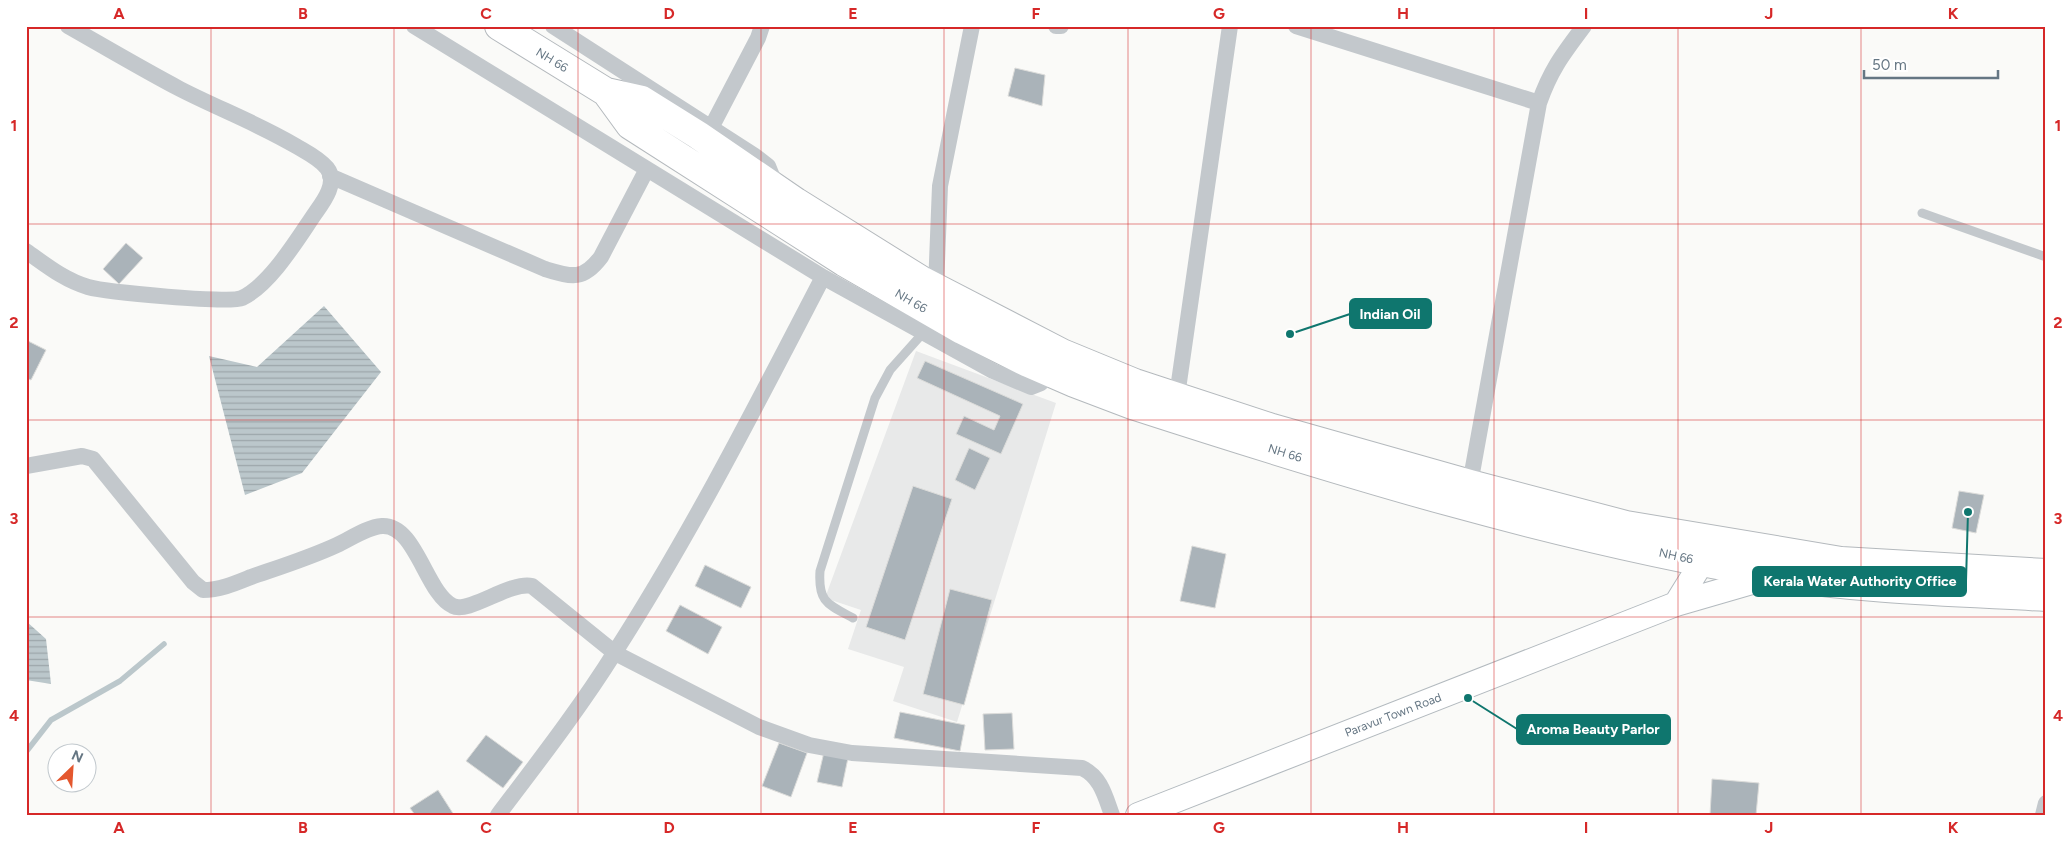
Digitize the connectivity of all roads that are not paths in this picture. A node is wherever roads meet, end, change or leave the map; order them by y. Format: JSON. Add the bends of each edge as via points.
{"nodes":[{"id":1,"x":68,"y":26,"type":"edge"},
{"id":2,"x":414,"y":26,"type":"edge"},
{"id":3,"x":499,"y":26,"type":"edge"},
{"id":4,"x":553,"y":26,"type":"edge"},
{"id":5,"x":762,"y":26,"type":"edge"},
{"id":6,"x":972,"y":26,"type":"edge"},
{"id":7,"x":1056,"y":26,"type":"edge"},
{"id":8,"x":1061,"y":26,"type":"edge"},
{"id":9,"x":1230,"y":26,"type":"edge"},
{"id":10,"x":1296,"y":26,"type":"edge"},
{"id":11,"x":1584,"y":26,"type":"edge"},
{"id":12,"x":606,"y":92,"type":"junction"},
{"id":13,"x":1539,"y":103,"type":"junction"},
{"id":14,"x":711,"y":128,"type":"junction"},
{"id":15,"x":646,"y":169,"type":"junction"},
{"id":16,"x":330,"y":176,"type":"junction"},
{"id":17,"x":776,"y":188,"type":"junction"},
{"id":18,"x":1922,"y":213,"type":"dead end"},
{"id":19,"x":26,"y":251,"type":"edge"},
{"id":20,"x":2046,"y":257,"type":"edge"},
{"id":21,"x":822,"y":277,"type":"junction"},
{"id":22,"x":936,"y":288,"type":"junction"},
{"id":23,"x":923,"y":332,"type":"junction"},
{"id":24,"x":1048,"y":372,"type":"junction"},
{"id":25,"x":1177,"y":396,"type":"junction"},
{"id":26,"x":26,"y":466,"type":"edge"},
{"id":27,"x":1470,"y":484,"type":"junction"},
{"id":28,"x":1702,"y":562,"type":"junction"},
{"id":29,"x":2046,"y":573,"type":"edge"},
{"id":30,"x":1776,"y":575,"type":"junction"},
{"id":31,"x":2046,"y":596,"type":"edge"},
{"id":32,"x":1676,"y":604,"type":"junction"},
{"id":33,"x":853,"y":618,"type":"dead end"},
{"id":34,"x":615,"y":653,"type":"junction"},
{"id":35,"x":2046,"y":803,"type":"edge"},
{"id":36,"x":498,"y":815,"type":"edge"},
{"id":37,"x":1112,"y":815,"type":"edge"},
{"id":38,"x":1138,"y":815,"type":"edge"},
{"id":39,"x":2044,"y":815,"type":"edge"}],
"edges":[{"from":1,"to":16,"type":"street","via":[[181,90],[265,128],[314,157],[327,168]]},
{"from":2,"to":15,"type":"street"},
{"from":3,"to":12,"type":"highway","name":"NH 66"},
{"from":4,"to":14,"type":"street"},
{"from":5,"to":14,"type":"street"},
{"from":6,"to":22,"type":"street","via":[[940,186]]},
{"from":7,"to":8,"type":"street"},
{"from":9,"to":25,"type":"street"},
{"from":10,"to":13,"type":"street"},
{"from":11,"to":13,"type":"street","via":[[1556,62]]},
{"from":12,"to":17,"type":"highway","name":"NH 66","via":[[642,100]]},
{"from":12,"to":24,"type":"highway","name":"NH 66","via":[[630,125],[819,246],[962,330]]},
{"from":13,"to":27,"type":"street"},
{"from":14,"to":17,"type":"street","via":[[768,166]]},
{"from":15,"to":16,"type":"street","via":[[601,257],[592,269],[567,275],[545,269]]},
{"from":15,"to":21,"type":"street"},
{"from":16,"to":19,"type":"street","via":[[326,198],[282,262],[253,291],[240,299],[89,287],[63,277]]},
{"from":17,"to":22,"type":"highway","name":"NH 66"},
{"from":18,"to":20,"type":"lane"},
{"from":21,"to":23,"type":"street"},
{"from":21,"to":34,"type":"street","via":[[687,533]]},
{"from":22,"to":25,"type":"highway","name":"NH 66","via":[[1062,353],[1135,383]]},
{"from":23,"to":24,"type":"street","via":[[1028,387],[1041,384]]},
{"from":23,"to":33,"type":"lane","via":[[890,370],[875,398],[820,571],[823,600]]},
{"from":24,"to":28,"type":"highway","name":"NH 66","via":[[1199,427],[1493,515]]},
{"from":25,"to":27,"type":"highway","name":"NH 66","via":[[1272,428]]},
{"from":26,"to":34,"type":"street","via":[[82,456],[93,458],[193,582],[203,590],[222,587],[309,557],[374,528],[391,527],[404,536],[442,597],[452,606],[463,607],[527,584]]},
{"from":27,"to":29,"type":"highway","name":"NH 66","via":[[1626,524],[1841,561]]},
{"from":28,"to":30,"type":"highway","name":"NH 66"},
{"from":28,"to":32,"type":"main road"},
{"from":30,"to":31,"type":"highway","name":"NH 66","via":[[1891,588]]},
{"from":30,"to":32,"type":"main road","name":"Paravur Town Road"},
{"from":32,"to":38,"type":"main road","name":"Paravur Town Road"},
{"from":34,"to":36,"type":"street"},
{"from":34,"to":37,"type":"street","via":[[759,727],[809,745],[852,753],[1082,768],[1100,782]]},
{"from":35,"to":39,"type":"street"}]}
